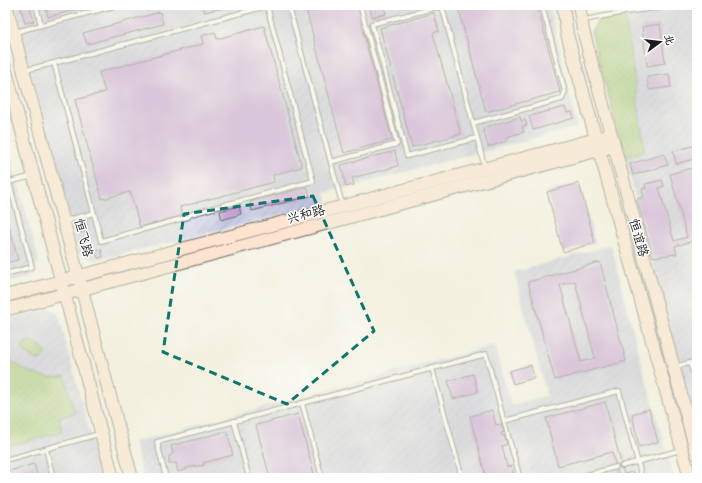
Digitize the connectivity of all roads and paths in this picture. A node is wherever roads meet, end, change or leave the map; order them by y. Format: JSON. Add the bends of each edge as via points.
{"nodes":[{"id":1,"x":6,"y":5,"type":"edge"},
{"id":2,"x":36,"y":5,"type":"edge"},
{"id":3,"x":118,"y":5,"type":"edge"},
{"id":4,"x":295,"y":5,"type":"edge"},
{"id":5,"x":360,"y":5,"type":"edge"},
{"id":6,"x":443,"y":5,"type":"edge"},
{"id":7,"x":542,"y":5,"type":"edge"},
{"id":8,"x":563,"y":5,"type":"edge"},
{"id":9,"x":579,"y":5,"type":"edge"},
{"id":10,"x":678,"y":5,"type":"edge"},
{"id":11,"x":581,"y":20,"type":"junction"},
{"id":12,"x":41,"y":25,"type":"junction"},
{"id":13,"x":13,"y":32,"type":"junction"},
{"id":14,"x":54,"y":63,"type":"junction"},
{"id":15,"x":5,"y":67,"type":"edge"},
{"id":16,"x":23,"y":71,"type":"junction"},
{"id":17,"x":473,"y":123,"type":"junction"},
{"id":18,"x":477,"y":138,"type":"junction"},
{"id":19,"x":613,"y":141,"type":"junction"},
{"id":20,"x":597,"y":145,"type":"junction"},
{"id":21,"x":331,"y":162,"type":"junction"},
{"id":22,"x":5,"y":166,"type":"edge"},
{"id":23,"x":485,"y":169,"type":"junction"},
{"id":24,"x":33,"y":176,"type":"junction"},
{"id":25,"x":7,"y":182,"type":"edge"},
{"id":26,"x":343,"y":207,"type":"junction"},
{"id":27,"x":94,"y":213,"type":"junction"},
{"id":28,"x":64,"y":221,"type":"junction"},
{"id":29,"x":5,"y":274,"type":"edge"},
{"id":30,"x":79,"y":277,"type":"junction"},
{"id":31,"x":61,"y":282,"type":"junction"},
{"id":32,"x":82,"y":289,"type":"junction"},
{"id":33,"x":64,"y":294,"type":"junction"},
{"id":34,"x":5,"y":296,"type":"edge"},
{"id":35,"x":5,"y":310,"type":"edge"},
{"id":36,"x":697,"y":361,"type":"edge"},
{"id":37,"x":690,"y":363,"type":"junction"},
{"id":38,"x":432,"y":368,"type":"junction"},
{"id":39,"x":674,"y":368,"type":"junction"},
{"id":40,"x":697,"y":387,"type":"edge"},
{"id":41,"x":302,"y":403,"type":"junction"},
{"id":42,"x":234,"y":421,"type":"junction"},
{"id":43,"x":504,"y":422,"type":"junction"},
{"id":44,"x":102,"y":434,"type":"junction"},
{"id":45,"x":46,"y":449,"type":"junction"},
{"id":46,"x":682,"y":450,"type":"junction"},
{"id":47,"x":697,"y":454,"type":"edge"},
{"id":48,"x":5,"y":460,"type":"edge"},
{"id":49,"x":638,"y":462,"type":"junction"},
{"id":50,"x":622,"y":466,"type":"dead end"},
{"id":51,"x":616,"y":467,"type":"dead end"},
{"id":52,"x":54,"y":478,"type":"edge"},
{"id":53,"x":113,"y":478,"type":"edge"},
{"id":54,"x":132,"y":478,"type":"edge"},
{"id":55,"x":166,"y":478,"type":"edge"},
{"id":56,"x":249,"y":478,"type":"edge"},
{"id":57,"x":322,"y":478,"type":"edge"},
{"id":58,"x":462,"y":478,"type":"edge"},
{"id":59,"x":520,"y":478,"type":"edge"},
{"id":60,"x":576,"y":478,"type":"edge"},
{"id":61,"x":642,"y":478,"type":"edge"},
{"id":62,"x":690,"y":478,"type":"edge"}],
"edges":[{"from":1,"to":13,"type":"main road","name":"恒飞路"},
{"from":2,"to":12,"type":"lane"},
{"from":3,"to":12,"type":"lane"},
{"from":4,"to":21,"type":"lane","via":[[289,7]]},
{"from":5,"to":21,"type":"lane","via":[[398,144]]},
{"from":6,"to":17,"type":"lane"},
{"from":6,"to":18,"type":"lane","via":[[372,24],[407,156]]},
{"from":7,"to":17,"type":"lane","via":[[565,92],[562,100]]},
{"from":8,"to":20,"type":"main road","name":"恒谊路","via":[[567,34]]},
{"from":9,"to":11,"type":"main road","name":"恒谊路"},
{"from":10,"to":11,"type":"lane"},
{"from":11,"to":19,"type":"main road","name":"恒谊路"},
{"from":12,"to":13,"type":"lane"},
{"from":13,"to":16,"type":"main road","name":"恒飞路"},
{"from":14,"to":16,"type":"lane"},
{"from":14,"to":27,"type":"lane"},
{"from":14,"to":27,"type":"lane","via":[[267,6],[313,181],[101,241]]},
{"from":15,"to":24,"type":"main road"},
{"from":16,"to":28,"type":"main road","name":"恒飞路"},
{"from":17,"to":18,"type":"lane"},
{"from":18,"to":23,"type":"lane"},
{"from":19,"to":20,"type":"main road","name":"兴和路"},
{"from":19,"to":39,"type":"main road","name":"恒谊路"},
{"from":20,"to":23,"type":"main road","name":"兴和路"},
{"from":20,"to":32,"type":"main road","name":"兴和路"},
{"from":20,"to":46,"type":"main road","name":"恒谊路"},
{"from":21,"to":26,"type":"lane"},
{"from":22,"to":25,"type":"lane"},
{"from":23,"to":26,"type":"main road","name":"兴和路"},
{"from":24,"to":25,"type":"lane"},
{"from":24,"to":31,"type":"main road"},
{"from":25,"to":29,"type":"lane","via":[[32,267]]},
{"from":26,"to":30,"type":"main road","name":"兴和路"},
{"from":27,"to":28,"type":"lane"},
{"from":28,"to":30,"type":"main road","name":"恒飞路"},
{"from":30,"to":31,"type":"main road","name":"兴和路"},
{"from":30,"to":32,"type":"main road","name":"恒飞路"},
{"from":31,"to":33,"type":"main road"},
{"from":31,"to":34,"type":"main road","name":"兴和路"},
{"from":32,"to":33,"type":"main road","name":"兴和路"},
{"from":32,"to":54,"type":"main road","name":"恒飞路"},
{"from":33,"to":35,"type":"main road","name":"兴和路"},
{"from":33,"to":44,"type":"main road"},
{"from":36,"to":37,"type":"lane"},
{"from":37,"to":39,"type":"lane"},
{"from":37,"to":40,"type":"lane"},
{"from":38,"to":41,"type":"lane"},
{"from":38,"to":43,"type":"lane","via":[[486,354]]},
{"from":38,"to":58,"type":"lane"},
{"from":39,"to":47,"type":"main road","name":"恒谊路"},
{"from":41,"to":42,"type":"lane"},
{"from":41,"to":57,"type":"lane"},
{"from":42,"to":55,"type":"lane","via":[[157,442]]},
{"from":42,"to":56,"type":"lane"},
{"from":43,"to":49,"type":"lane","via":[[618,391]]},
{"from":43,"to":59,"type":"lane"},
{"from":44,"to":45,"type":"lane"},
{"from":44,"to":53,"type":"main road"},
{"from":45,"to":48,"type":"lane"},
{"from":45,"to":52,"type":"lane"},
{"from":46,"to":49,"type":"lane"},
{"from":46,"to":62,"type":"main road","name":"恒谊路"},
{"from":49,"to":50,"type":"lane"},
{"from":49,"to":61,"type":"lane"},
{"from":51,"to":60,"type":"lane"}]}
